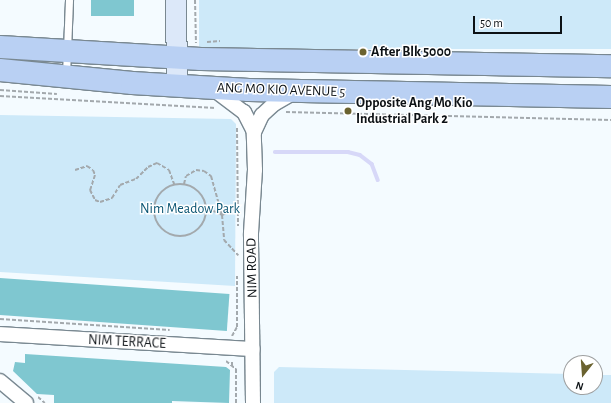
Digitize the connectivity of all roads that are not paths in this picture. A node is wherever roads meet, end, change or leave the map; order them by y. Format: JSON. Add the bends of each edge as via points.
{"nodes":[{"id":1,"x":69,"y":0,"type":"edge"},
{"id":2,"x":176,"y":0,"type":"edge"},
{"id":3,"x":0,"y":47,"type":"edge"},
{"id":4,"x":67,"y":50,"type":"junction"},
{"id":5,"x":178,"y":58,"type":"junction"},
{"id":6,"x":611,"y":66,"type":"edge"},
{"id":7,"x":0,"y":70,"type":"edge"},
{"id":8,"x":66,"y":75,"type":"junction"},
{"id":9,"x":177,"y":86,"type":"junction"},
{"id":10,"x":212,"y":88,"type":"junction"},
{"id":11,"x":297,"y":91,"type":"junction"},
{"id":12,"x":611,"y":97,"type":"edge"},
{"id":13,"x":254,"y":132,"type":"junction"},
{"id":14,"x":0,"y":334,"type":"edge"},
{"id":15,"x":253,"y":349,"type":"junction"},
{"id":16,"x":0,"y":381,"type":"edge"},
{"id":17,"x":26,"y":403,"type":"edge"},
{"id":18,"x":253,"y":403,"type":"edge"}],
"edges":[{"from":1,"to":4,"type":"lane"},
{"from":2,"to":5,"type":"street"},
{"from":3,"to":4,"type":"main road","name":"ANG MO KIO AVENUE 5"},
{"from":4,"to":5,"type":"main road","name":"ANG MO KIO AVENUE 5"},
{"from":4,"to":8,"type":"lane"},
{"from":5,"to":6,"type":"main road","name":"ANG MO KIO AVENUE 5"},
{"from":5,"to":9,"type":"street"},
{"from":7,"to":8,"type":"main road","name":"ANG MO KIO AVENUE 5"},
{"from":8,"to":9,"type":"main road","name":"ANG MO KIO AVENUE 5"},
{"from":9,"to":10,"type":"main road","name":"ANG MO KIO AVENUE 5"},
{"from":10,"to":11,"type":"main road","name":"ANG MO KIO AVENUE 5"},
{"from":10,"to":13,"type":"street","via":[[244,112]]},
{"from":11,"to":12,"type":"main road","name":"ANG MO KIO AVENUE 5"},
{"from":11,"to":13,"type":"street","via":[[274,104],[262,115]]},
{"from":13,"to":15,"type":"street","name":"NIM ROAD","via":[[255,170],[251,233]]},
{"from":14,"to":15,"type":"street","name":"NIM TERRACE","via":[[229,342]]},
{"from":15,"to":18,"type":"street","name":"NIM ROAD"},
{"from":16,"to":17,"type":"street"}]}
